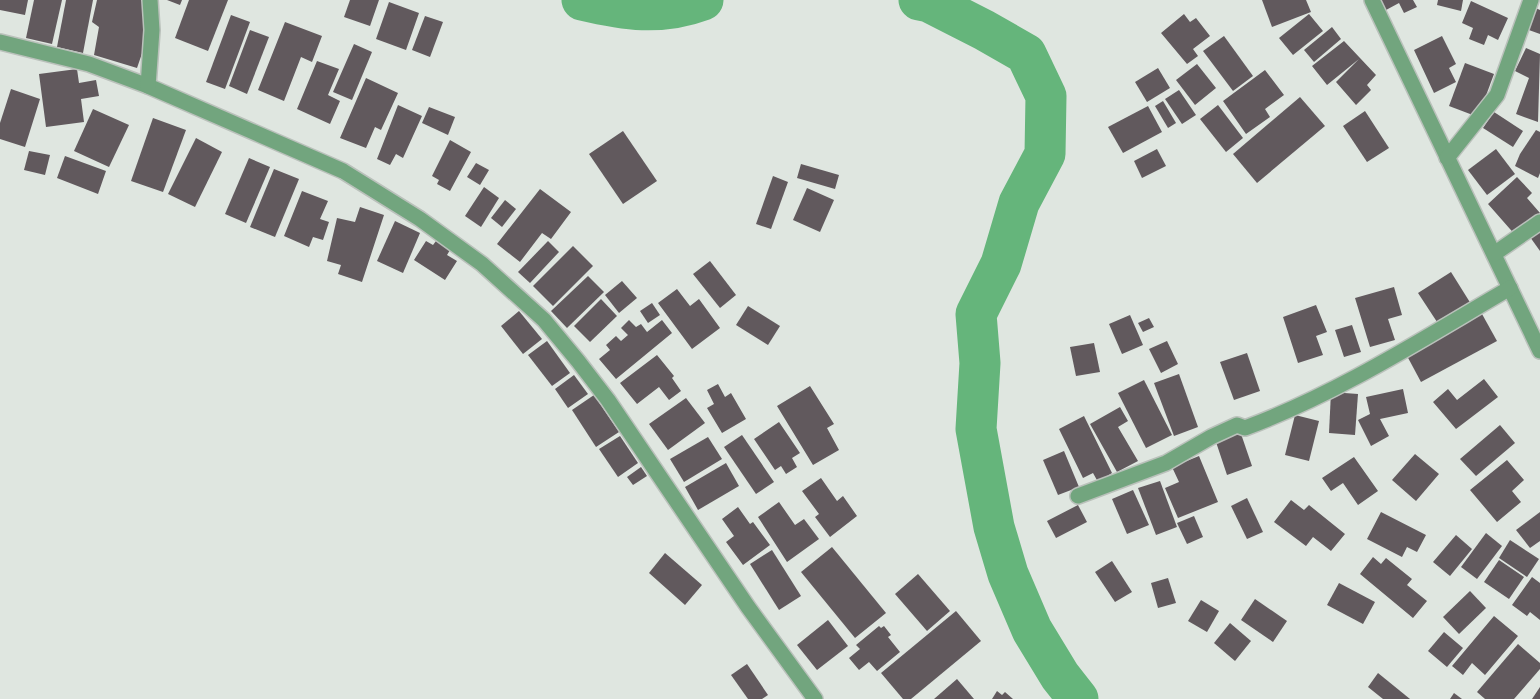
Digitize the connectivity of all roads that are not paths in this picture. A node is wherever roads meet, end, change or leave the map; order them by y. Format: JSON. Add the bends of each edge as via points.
{"nodes":[{"id":1,"x":150,"y":0,"type":"edge"},
{"id":2,"x":1372,"y":0,"type":"edge"},
{"id":3,"x":1530,"y":0,"type":"edge"},
{"id":4,"x":0,"y":42,"type":"edge"},
{"id":5,"x":148,"y":86,"type":"junction"},
{"id":6,"x":1447,"y":158,"type":"junction"},
{"id":7,"x":1540,"y":222,"type":"edge"},
{"id":8,"x":1494,"y":254,"type":"junction"},
{"id":9,"x":1510,"y":288,"type":"junction"},
{"id":10,"x":1540,"y":351,"type":"edge"},
{"id":11,"x":1078,"y":496,"type":"dead end"},
{"id":12,"x":815,"y":699,"type":"edge"}],
"edges":[{"from":1,"to":5,"type":"street","via":[[152,30]]},
{"from":2,"to":6,"type":"street"},
{"from":3,"to":6,"type":"street","via":[[1497,95]]},
{"from":4,"to":5,"type":"street","via":[[89,64]]},
{"from":5,"to":12,"type":"street","via":[[343,171],[420,219],[514,291],[544,320],[608,400],[748,607]]},
{"from":6,"to":8,"type":"street"},
{"from":7,"to":8,"type":"street"},
{"from":8,"to":9,"type":"street"},
{"from":9,"to":10,"type":"street"},
{"from":9,"to":11,"type":"street","via":[[1358,377],[1271,418],[1245,428],[1237,425],[1210,437],[1166,463]]}]}
